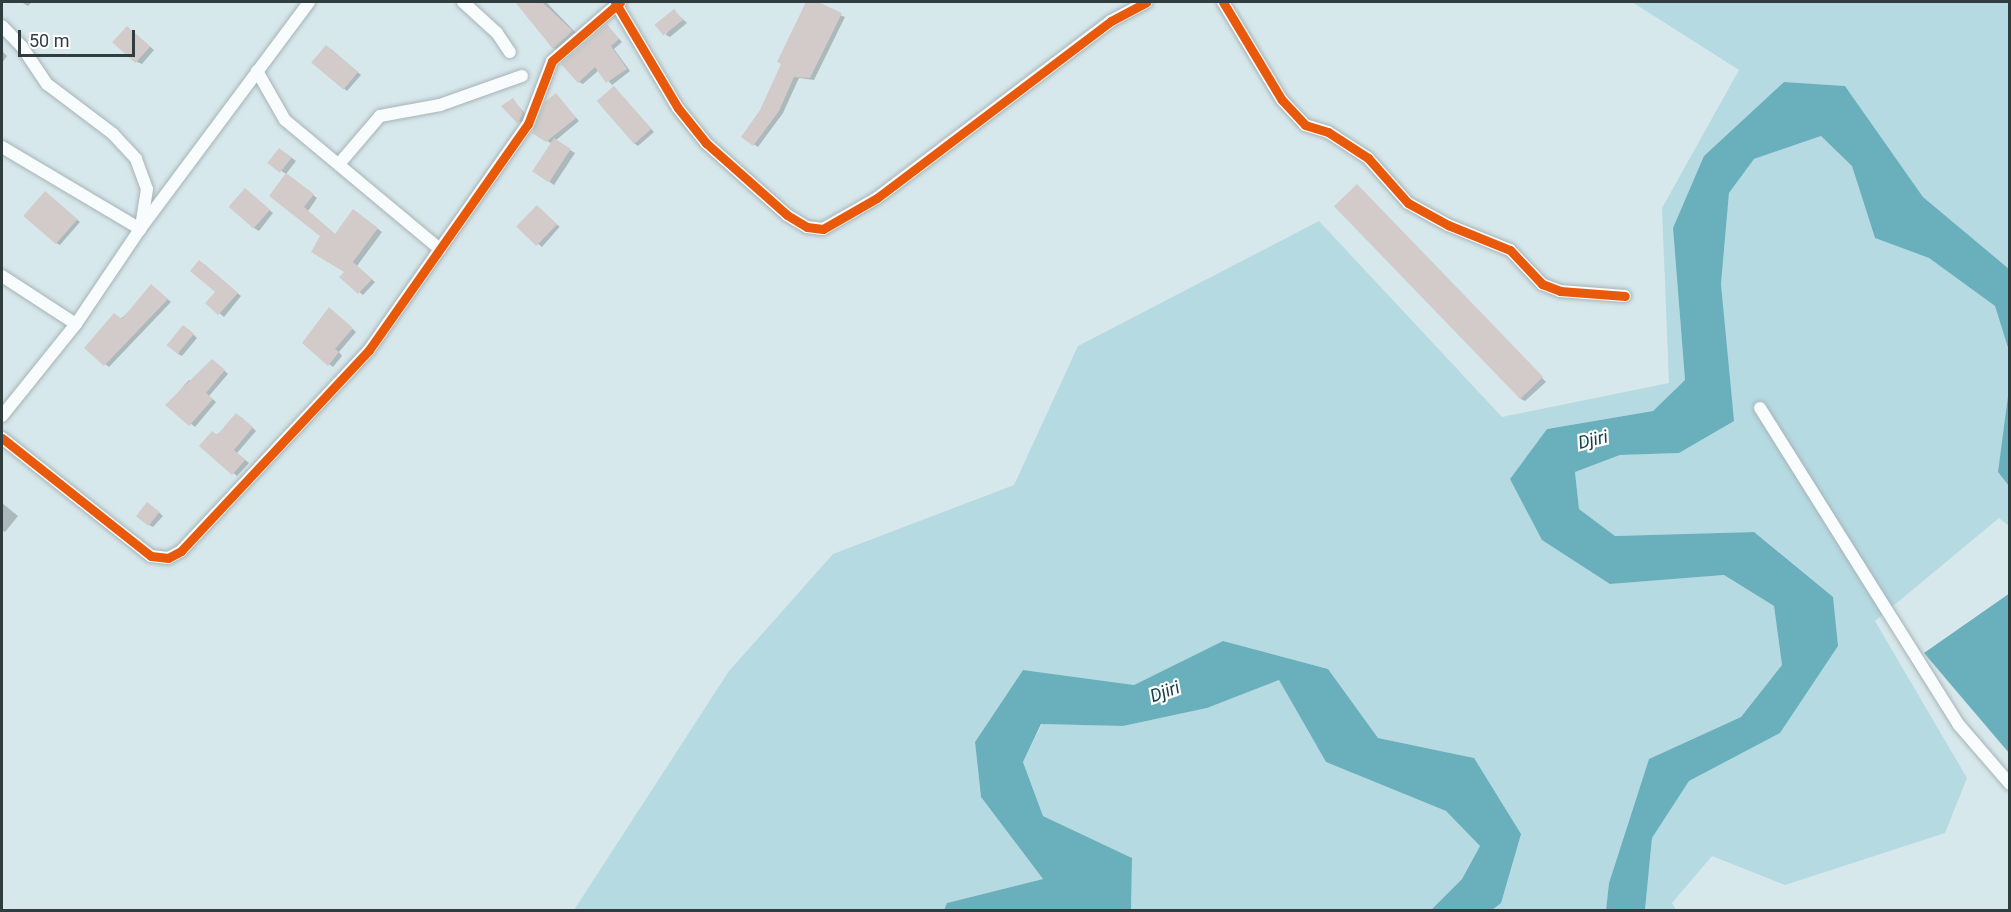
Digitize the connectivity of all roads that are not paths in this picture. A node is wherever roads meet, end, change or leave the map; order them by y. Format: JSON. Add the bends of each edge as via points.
{"nodes":[{"id":1,"x":309,"y":2,"type":"edge"},
{"id":2,"x":463,"y":2,"type":"edge"},
{"id":3,"x":1146,"y":2,"type":"edge"},
{"id":4,"x":1223,"y":2,"type":"edge"},
{"id":5,"x":617,"y":3,"type":"edge"},
{"id":6,"x":2,"y":27,"type":"edge"},
{"id":7,"x":510,"y":52,"type":"dead end"},
{"id":8,"x":257,"y":71,"type":"junction"},
{"id":9,"x":522,"y":76,"type":"dead end"},
{"id":10,"x":2,"y":147,"type":"edge"},
{"id":11,"x":339,"y":164,"type":"junction"},
{"id":12,"x":140,"y":229,"type":"junction"},
{"id":13,"x":441,"y":249,"type":"junction"},
{"id":14,"x":2,"y":276,"type":"edge"},
{"id":15,"x":1625,"y":296,"type":"dead end"},
{"id":16,"x":76,"y":324,"type":"junction"},
{"id":17,"x":1760,"y":408,"type":"dead end"},
{"id":18,"x":2,"y":416,"type":"edge"},
{"id":19,"x":2,"y":438,"type":"edge"},
{"id":20,"x":2010,"y":784,"type":"edge"}],
"edges":[{"from":1,"to":8,"type":"street"},
{"from":2,"to":7,"type":"street","via":[[497,33]]},
{"from":3,"to":5,"type":"street","via":[[1111,21],[877,198],[823,229],[807,227],[787,215],[706,143],[678,108]]},
{"from":4,"to":15,"type":"street","via":[[1290,108],[1305,124],[1328,132],[1368,158],[1408,203],[1448,225],[1510,249],[1542,284],[1560,291]]},
{"from":5,"to":13,"type":"street","via":[[552,61],[528,124]]},
{"from":6,"to":12,"type":"street","via":[[22,46],[47,84],[113,134],[136,159],[147,189]]},
{"from":8,"to":11,"type":"street","via":[[280,114]]},
{"from":8,"to":12,"type":"street"},
{"from":9,"to":11,"type":"street","via":[[440,105],[380,116]]},
{"from":10,"to":12,"type":"street"},
{"from":11,"to":13,"type":"street"},
{"from":12,"to":16,"type":"street"},
{"from":13,"to":19,"type":"street","via":[[369,350],[242,489],[181,551],[168,558],[152,556]]},
{"from":14,"to":16,"type":"street"},
{"from":16,"to":18,"type":"street"},
{"from":17,"to":20,"type":"street","via":[[1959,725]]}]}
